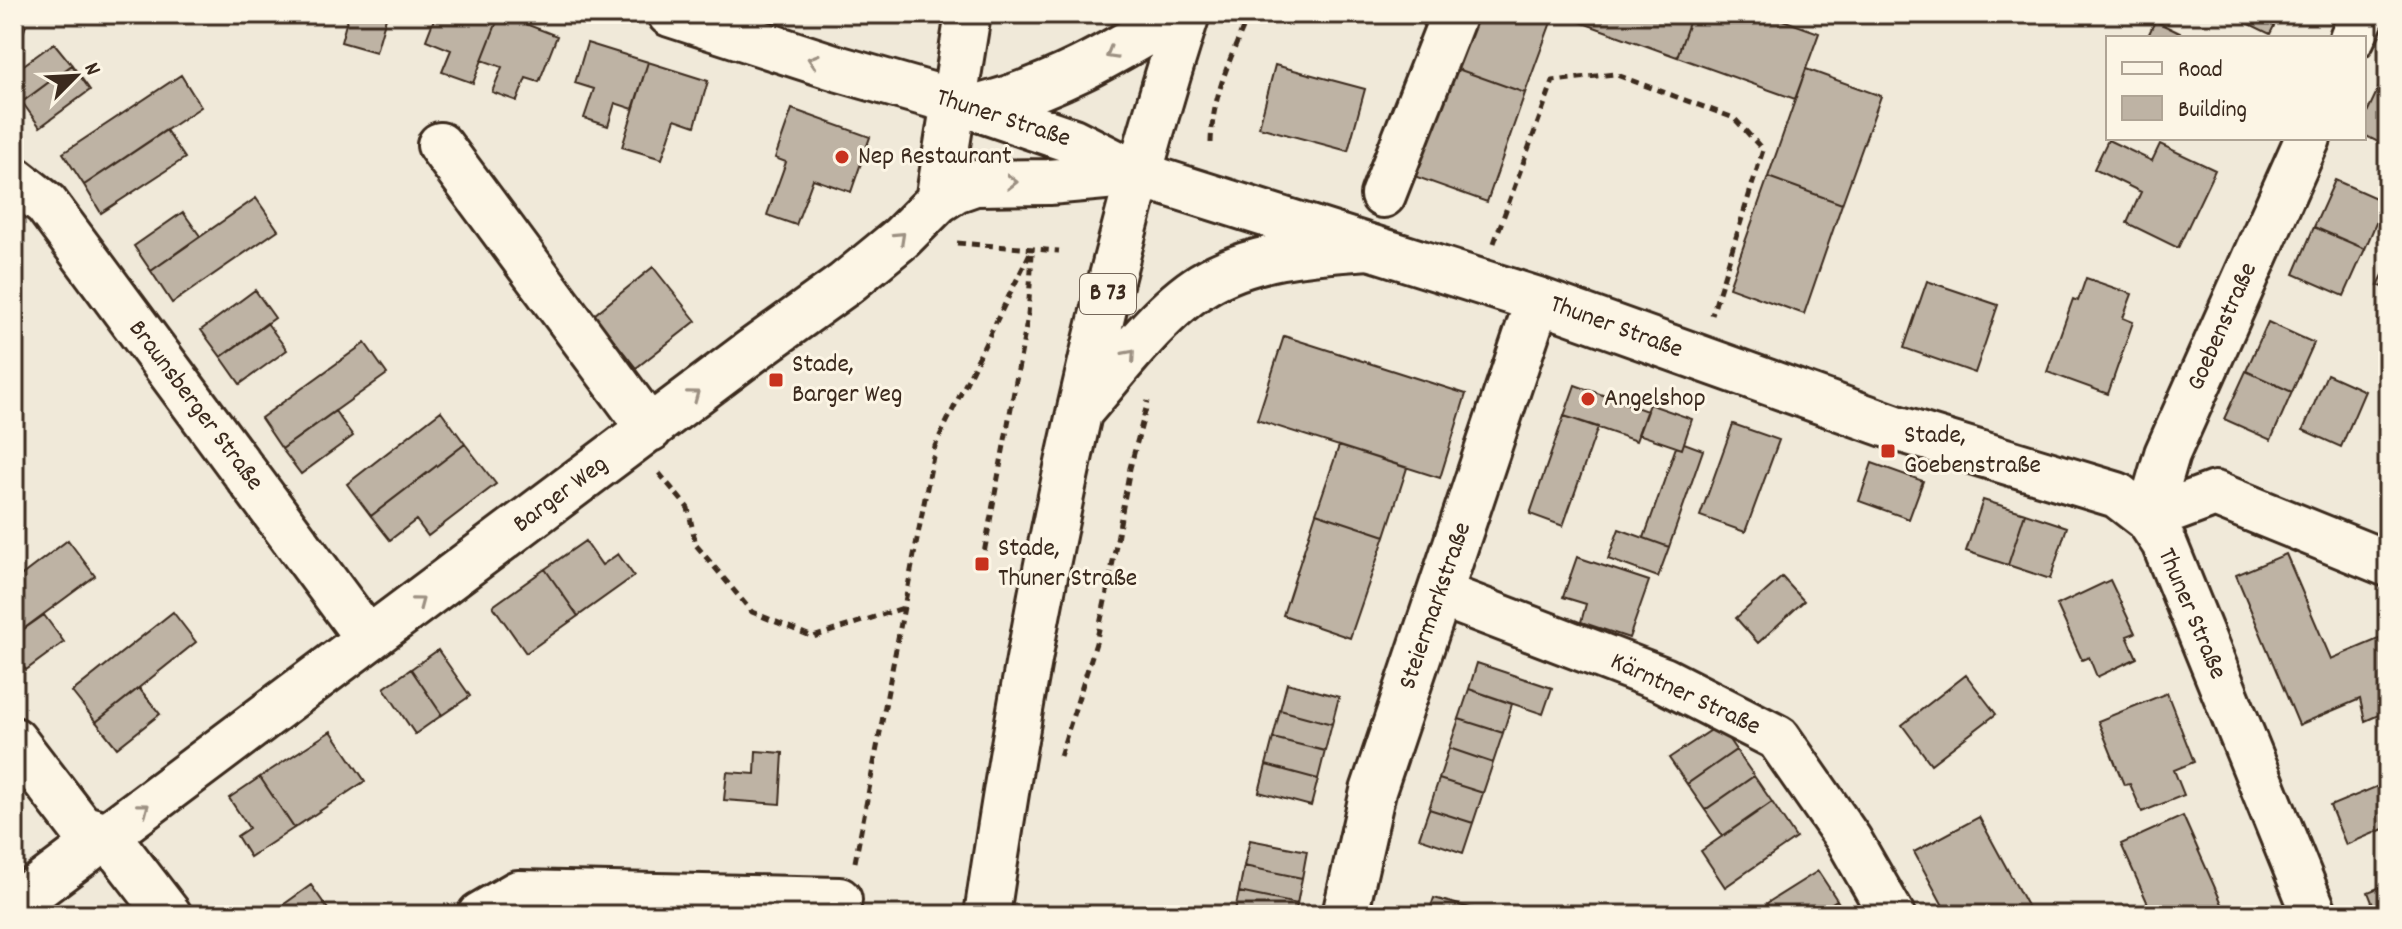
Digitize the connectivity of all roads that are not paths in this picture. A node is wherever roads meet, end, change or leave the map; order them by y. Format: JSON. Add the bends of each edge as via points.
{"nodes":[{"id":1,"x":670,"y":14,"type":"edge"},
{"id":2,"x":968,"y":14,"type":"edge"},
{"id":3,"x":1178,"y":14,"type":"edge"},
{"id":4,"x":1187,"y":14,"type":"edge"},
{"id":5,"x":1454,"y":14,"type":"edge"},
{"id":6,"x":2363,"y":14,"type":"edge"},
{"id":7,"x":2353,"y":36,"type":"edge"},
{"id":8,"x":965,"y":104,"type":"junction"},
{"id":9,"x":2307,"y":140,"type":"edge"},
{"id":10,"x":440,"y":145,"type":"dead end"},
{"id":11,"x":1138,"y":174,"type":"junction"},
{"id":12,"x":14,"y":179,"type":"edge"},
{"id":13,"x":1383,"y":195,"type":"dead end"},
{"id":14,"x":938,"y":201,"type":"junction"},
{"id":15,"x":1369,"y":247,"type":"junction"},
{"id":16,"x":1538,"y":300,"type":"junction"},
{"id":17,"x":1078,"y":414,"type":"junction"},
{"id":18,"x":641,"y":435,"type":"junction"},
{"id":19,"x":2148,"y":519,"type":"junction"},
{"id":20,"x":2388,"y":564,"type":"edge"},
{"id":21,"x":1440,"y":594,"type":"junction"},
{"id":22,"x":368,"y":639,"type":"junction"},
{"id":23,"x":14,"y":740,"type":"edge"},
{"id":24,"x":107,"y":835,"type":"junction"},
{"id":25,"x":839,"y":900,"type":"road end"},
{"id":26,"x":14,"y":905,"type":"edge"},
{"id":27,"x":169,"y":915,"type":"edge"},
{"id":28,"x":480,"y":915,"type":"edge"},
{"id":29,"x":987,"y":915,"type":"edge"},
{"id":30,"x":1345,"y":915,"type":"edge"},
{"id":31,"x":1892,"y":915,"type":"edge"},
{"id":32,"x":2315,"y":915,"type":"edge"}],
"edges":[{"from":8,"to":1,"type":"street","name":"Thuner Straße","one_way":true},
{"from":2,"to":8,"type":"street"},
{"from":3,"to":8,"type":"street","one_way":true,"via":[[1070,76],[1019,97]]},
{"from":4,"to":11,"type":"street","number":"B 73"},
{"from":5,"to":13,"type":"street"},
{"from":6,"to":7,"type":"street"},
{"from":8,"to":11,"type":"street","name":"Thuner Straße","via":[[1073,141]]},
{"from":8,"to":14,"type":"street"},
{"from":9,"to":19,"type":"street","name":"Goebenstraße","via":[[2167,454]]},
{"from":10,"to":18,"type":"street"},
{"from":14,"to":11,"type":"street","name":"Barger Weg","one_way":true,"via":[[975,183]]},
{"from":11,"to":15,"type":"street","name":"Thuner Straße"},
{"from":11,"to":17,"type":"street","number":"B 73"},
{"from":12,"to":22,"type":"street","name":"Braunsberger Straße","via":[[46,204]]},
{"from":18,"to":14,"type":"street","name":"Barger Weg","one_way":true,"via":[[845,284]]},
{"from":15,"to":16,"type":"street","name":"Thuner Straße"},
{"from":17,"to":15,"type":"street","one_way":true,"via":[[1162,319],[1201,285],[1273,257]]},
{"from":16,"to":19,"type":"street","name":"Thuner Straße","via":[[1896,428],[2117,495]]},
{"from":16,"to":21,"type":"street","name":"Steiermarkstraße"},
{"from":17,"to":29,"type":"street","number":"B 73","via":[[1030,646]]},
{"from":22,"to":18,"type":"street","name":"Barger Weg","one_way":true},
{"from":19,"to":20,"type":"street","via":[[2215,494]]},
{"from":19,"to":32,"type":"street","name":"Thuner Straße","via":[[2164,543]]},
{"from":21,"to":30,"type":"street","name":"Steiermarkstraße","via":[[1373,791]]},
{"from":21,"to":31,"type":"street","name":"Kärntner Straße","via":[[1664,680],[1778,738],[1849,840]]},
{"from":24,"to":22,"type":"street","name":"Barger Weg","one_way":true},
{"from":23,"to":24,"type":"street","via":[[81,827]]},
{"from":24,"to":26,"type":"street","name":"Barger Weg"},
{"from":24,"to":27,"type":"street"},
{"from":25,"to":28,"type":"street","via":[[518,893]]}]}
